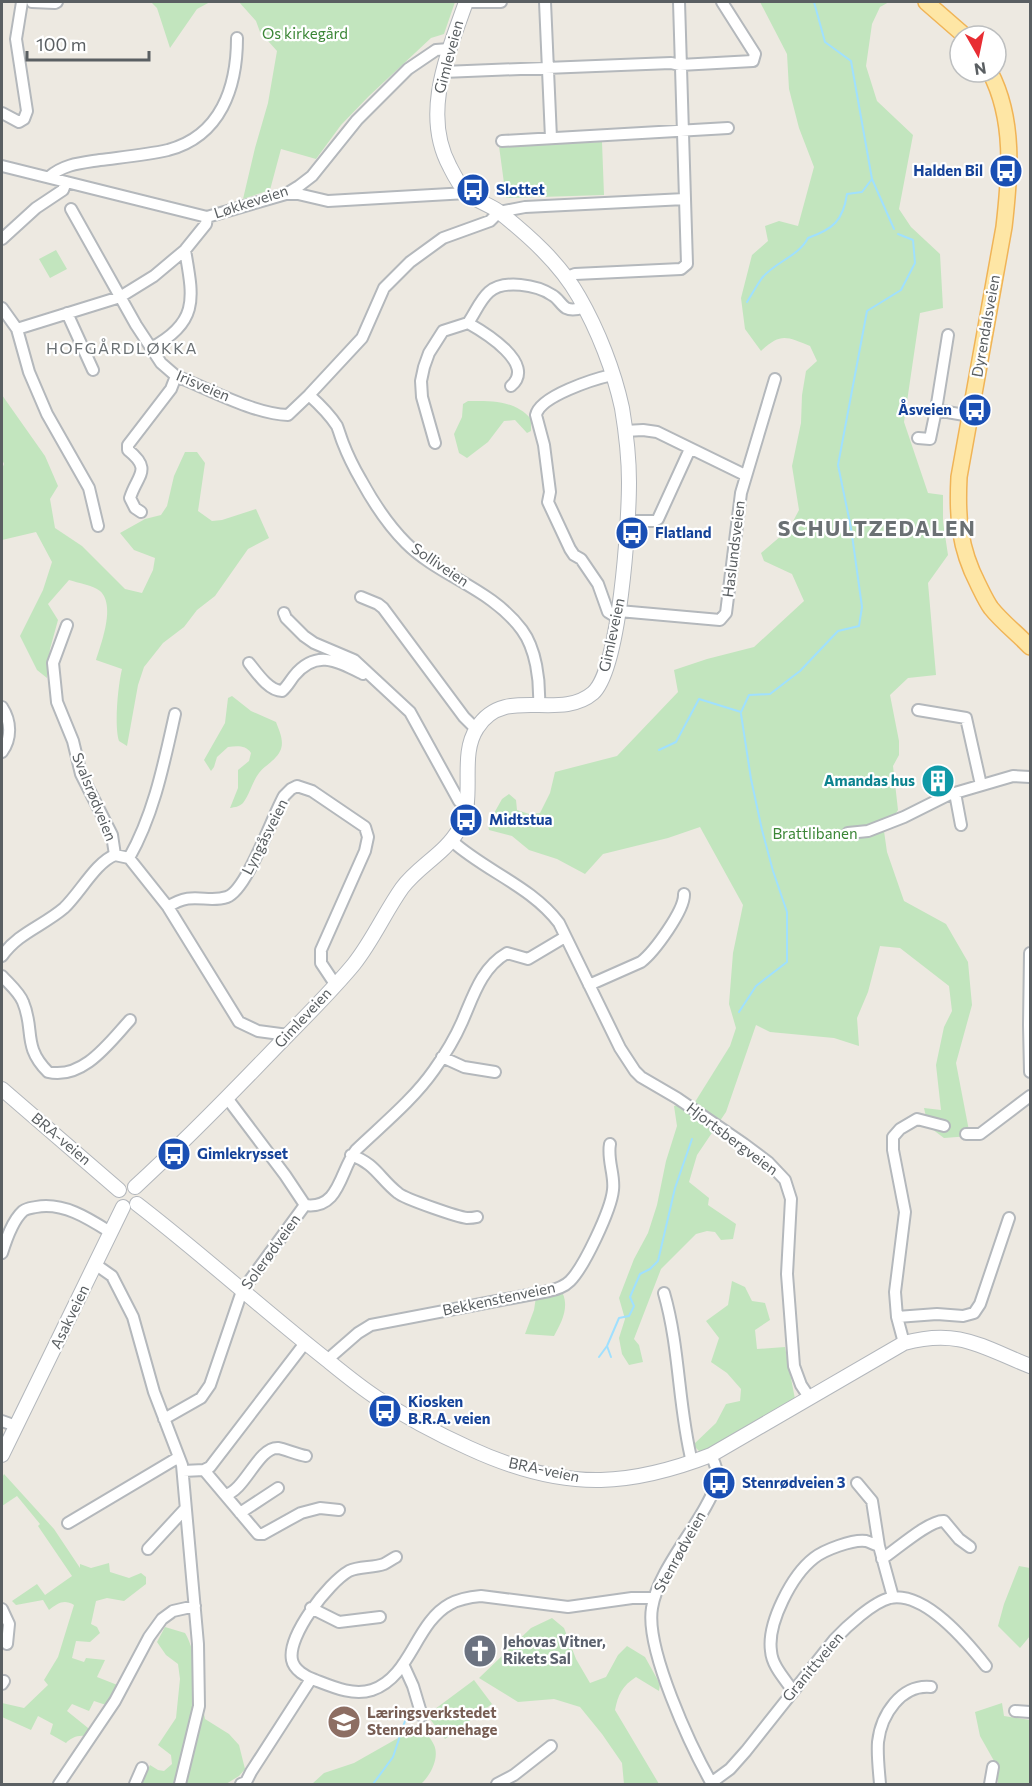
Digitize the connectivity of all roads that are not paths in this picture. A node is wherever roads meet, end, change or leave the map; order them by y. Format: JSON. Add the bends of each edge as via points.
{"nodes":[{"id":1,"x":22,"y":2,"type":"edge"},
{"id":2,"x":32,"y":2,"type":"edge"},
{"id":3,"x":57,"y":2,"type":"edge"},
{"id":4,"x":466,"y":2,"type":"edge"},
{"id":5,"x":472,"y":2,"type":"edge"},
{"id":6,"x":501,"y":2,"type":"edge"},
{"id":7,"x":545,"y":2,"type":"edge"},
{"id":8,"x":679,"y":2,"type":"edge"},
{"id":9,"x":722,"y":2,"type":"edge"},
{"id":10,"x":926,"y":2,"type":"edge"},
{"id":11,"x":951,"y":24,"type":"edge"},
{"id":12,"x":237,"y":38,"type":"dead end"},
{"id":13,"x":449,"y":49,"type":"junction"},
{"id":14,"x":680,"y":65,"type":"junction"},
{"id":15,"x":548,"y":68,"type":"junction"},
{"id":16,"x":443,"y":72,"type":"junction"},
{"id":17,"x":996,"y":84,"type":"edge"},
{"id":18,"x":2,"y":112,"type":"edge"},
{"id":19,"x":728,"y":129,"type":"dead end"},
{"id":20,"x":681,"y":131,"type":"junction"},
{"id":21,"x":551,"y":138,"type":"junction"},
{"id":22,"x":502,"y":141,"type":"dead end"},
{"id":23,"x":2,"y":166,"type":"edge"},
{"id":24,"x":49,"y":177,"type":"junction"},
{"id":25,"x":66,"y":182,"type":"junction"},
{"id":26,"x":467,"y":193,"type":"junction"},
{"id":27,"x":286,"y":194,"type":"junction"},
{"id":28,"x":685,"y":199,"type":"junction"},
{"id":29,"x":71,"y":209,"type":"dead end"},
{"id":30,"x":499,"y":212,"type":"junction"},
{"id":31,"x":207,"y":217,"type":"junction"},
{"id":32,"x":2,"y":239,"type":"edge"},
{"id":33,"x":184,"y":250,"type":"junction"},
{"id":34,"x":567,"y":277,"type":"junction"},
{"id":35,"x":120,"y":297,"type":"junction"},
{"id":36,"x":585,"y":307,"type":"junction"},
{"id":37,"x":2,"y":308,"type":"edge"},
{"id":38,"x":67,"y":313,"type":"junction"},
{"id":39,"x":468,"y":323,"type":"junction"},
{"id":40,"x":17,"y":329,"type":"junction"},
{"id":41,"x":948,"y":335,"type":"dead end"},
{"id":42,"x":151,"y":348,"type":"junction"},
{"id":43,"x":93,"y":370,"type":"dead end"},
{"id":44,"x":612,"y":375,"type":"junction"},
{"id":45,"x":176,"y":376,"type":"junction"},
{"id":46,"x":775,"y":379,"type":"dead end"},
{"id":47,"x":511,"y":386,"type":"dead end"},
{"id":48,"x":309,"y":395,"type":"junction"},
{"id":49,"x":936,"y":410,"type":"junction"},
{"id":50,"x":969,"y":416,"type":"junction"},
{"id":51,"x":625,"y":431,"type":"junction"},
{"id":52,"x":918,"y":438,"type":"dead end"},
{"id":53,"x":435,"y":443,"type":"dead end"},
{"id":54,"x":690,"y":449,"type":"junction"},
{"id":55,"x":745,"y":476,"type":"junction"},
{"id":56,"x":141,"y":512,"type":"dead end"},
{"id":57,"x":627,"y":521,"type":"junction"},
{"id":58,"x":98,"y":526,"type":"dead end"},
{"id":59,"x":361,"y":597,"type":"dead end"},
{"id":60,"x":284,"y":613,"type":"dead end"},
{"id":61,"x":619,"y":614,"type":"junction"},
{"id":62,"x":67,"y":626,"type":"dead end"},
{"id":63,"x":1030,"y":647,"type":"edge"},
{"id":64,"x":249,"y":663,"type":"dead end"},
{"id":65,"x":372,"y":677,"type":"junction"},
{"id":66,"x":539,"y":704,"type":"junction"},
{"id":67,"x":2,"y":707,"type":"edge"},
{"id":68,"x":918,"y":710,"type":"dead end"},
{"id":69,"x":175,"y":714,"type":"dead end"},
{"id":70,"x":476,"y":729,"type":"junction"},
{"id":71,"x":2,"y":752,"type":"edge"},
{"id":72,"x":1030,"y":777,"type":"edge"},
{"id":73,"x":981,"y":785,"type":"junction"},
{"id":74,"x":955,"y":793,"type":"junction"},
{"id":75,"x":468,"y":804,"type":"junction"},
{"id":76,"x":961,"y":825,"type":"dead end"},
{"id":77,"x":848,"y":833,"type":"dead end"},
{"id":78,"x":452,"y":841,"type":"junction"},
{"id":79,"x":115,"y":855,"type":"junction"},
{"id":80,"x":129,"y":858,"type":"junction"},
{"id":81,"x":684,"y":894,"type":"dead end"},
{"id":82,"x":168,"y":907,"type":"junction"},
{"id":83,"x":565,"y":937,"type":"junction"},
{"id":84,"x":1030,"y":953,"type":"edge"},
{"id":85,"x":2,"y":956,"type":"edge"},
{"id":86,"x":2,"y":976,"type":"edge"},
{"id":87,"x":335,"y":984,"type":"junction"},
{"id":88,"x":589,"y":985,"type":"junction"},
{"id":89,"x":130,"y":1020,"type":"dead end"},
{"id":90,"x":288,"y":1035,"type":"junction"},
{"id":91,"x":442,"y":1057,"type":"junction"},
{"id":92,"x":495,"y":1072,"type":"dead end"},
{"id":93,"x":1030,"y":1072,"type":"edge"},
{"id":94,"x":2,"y":1089,"type":"edge"},
{"id":95,"x":1030,"y":1096,"type":"edge"},
{"id":96,"x":227,"y":1098,"type":"junction"},
{"id":97,"x":944,"y":1126,"type":"dead end"},
{"id":98,"x":966,"y":1134,"type":"dead end"},
{"id":99,"x":610,"y":1144,"type":"dead end"},
{"id":100,"x":351,"y":1155,"type":"junction"},
{"id":101,"x":135,"y":1188,"type":"junction"},
{"id":102,"x":119,"y":1190,"type":"junction"},
{"id":103,"x":305,"y":1205,"type":"junction"},
{"id":104,"x":130,"y":1206,"type":"junction"},
{"id":105,"x":477,"y":1217,"type":"dead end"},
{"id":106,"x":1009,"y":1218,"type":"dead end"},
{"id":107,"x":110,"y":1232,"type":"junction"},
{"id":108,"x":2,"y":1253,"type":"edge"},
{"id":109,"x":95,"y":1264,"type":"junction"},
{"id":110,"x":242,"y":1290,"type":"junction"},
{"id":111,"x":664,"y":1293,"type":"dead end"},
{"id":112,"x":897,"y":1317,"type":"junction"},
{"id":113,"x":305,"y":1343,"type":"junction"},
{"id":114,"x":904,"y":1343,"type":"junction"},
{"id":115,"x":327,"y":1360,"type":"junction"},
{"id":116,"x":1030,"y":1366,"type":"edge"},
{"id":117,"x":809,"y":1397,"type":"junction"},
{"id":118,"x":164,"y":1419,"type":"junction"},
{"id":119,"x":2,"y":1421,"type":"edge"},
{"id":120,"x":16,"y":1426,"type":"junction"},
{"id":121,"x":2,"y":1455,"type":"edge"},
{"id":122,"x":711,"y":1455,"type":"junction"},
{"id":123,"x":179,"y":1456,"type":"junction"},
{"id":124,"x":306,"y":1456,"type":"dead end"},
{"id":125,"x":692,"y":1462,"type":"junction"},
{"id":126,"x":204,"y":1470,"type":"junction"},
{"id":127,"x":183,"y":1471,"type":"junction"},
{"id":128,"x":857,"y":1483,"type":"dead end"},
{"id":129,"x":278,"y":1488,"type":"dead end"},
{"id":130,"x":225,"y":1495,"type":"junction"},
{"id":131,"x":185,"y":1509,"type":"junction"},
{"id":132,"x":339,"y":1510,"type":"dead end"},
{"id":133,"x":240,"y":1513,"type":"junction"},
{"id":134,"x":68,"y":1523,"type":"dead end"},
{"id":135,"x":879,"y":1546,"type":"junction"},
{"id":136,"x":970,"y":1547,"type":"dead end"},
{"id":137,"x":148,"y":1549,"type":"dead end"},
{"id":138,"x":396,"y":1557,"type":"dead end"},
{"id":139,"x":882,"y":1559,"type":"junction"},
{"id":140,"x":893,"y":1597,"type":"junction"},
{"id":141,"x":654,"y":1598,"type":"junction"},
{"id":142,"x":195,"y":1606,"type":"junction"},
{"id":143,"x":311,"y":1608,"type":"junction"},
{"id":144,"x":2,"y":1609,"type":"edge"},
{"id":145,"x":380,"y":1617,"type":"dead end"},
{"id":146,"x":7,"y":1644,"type":"dead end"},
{"id":147,"x":403,"y":1664,"type":"junction"},
{"id":148,"x":986,"y":1666,"type":"dead end"},
{"id":149,"x":310,"y":1679,"type":"junction"},
{"id":150,"x":931,"y":1687,"type":"dead end"},
{"id":151,"x":793,"y":1691,"type":"junction"},
{"id":152,"x":1015,"y":1711,"type":"dead end"},
{"id":153,"x":1030,"y":1712,"type":"edge"},
{"id":154,"x":422,"y":1716,"type":"dead end"},
{"id":155,"x":551,"y":1746,"type":"dead end"},
{"id":156,"x":993,"y":1767,"type":"dead end"},
{"id":157,"x":142,"y":1768,"type":"dead end"},
{"id":158,"x":711,"y":1784,"type":"edge"},
{"id":159,"x":59,"y":1785,"type":"edge"},
{"id":160,"x":135,"y":1785,"type":"edge"},
{"id":161,"x":180,"y":1785,"type":"edge"},
{"id":162,"x":241,"y":1785,"type":"edge"},
{"id":163,"x":497,"y":1785,"type":"edge"},
{"id":164,"x":880,"y":1785,"type":"edge"},
{"id":165,"x":990,"y":1785,"type":"edge"}],
"edges":[{"from":1,"to":18,"type":"street","via":[[16,39],[27,111],[19,122]]},
{"from":2,"to":3,"type":"street"},
{"from":4,"to":13,"type":"main road","name":"Gimleveien"},
{"from":5,"to":6,"type":"street"},
{"from":7,"to":15,"type":"street"},
{"from":8,"to":14,"type":"street"},
{"from":9,"to":14,"type":"street","via":[[754,54],[753,61]]},
{"from":10,"to":11,"type":"main road"},
{"from":12,"to":24,"type":"street","via":[[232,84],[214,123],[200,135],[168,150],[59,168]]},
{"from":13,"to":16,"type":"main road","name":"Gimleveien"},
{"from":13,"to":27,"type":"street","name":"Løkkeveien","via":[[436,50],[408,69],[357,120],[312,176]]},
{"from":14,"to":15,"type":"street"},
{"from":14,"to":20,"type":"street"},
{"from":15,"to":16,"type":"street"},
{"from":15,"to":21,"type":"street"},
{"from":16,"to":26,"type":"main road","name":"Gimleveien","via":[[437,111],[440,142],[446,160]]},
{"from":17,"to":50,"type":"main road","name":"Dyrendalsveien","via":[[1006,114],[1009,186]]},
{"from":19,"to":20,"type":"street"},
{"from":20,"to":21,"type":"street"},
{"from":20,"to":28,"type":"street"},
{"from":21,"to":22,"type":"street"},
{"from":23,"to":24,"type":"street","name":"Løkkeveien"},
{"from":24,"to":25,"type":"street","name":"Løkkeveien"},
{"from":25,"to":31,"type":"street","name":"Løkkeveien"},
{"from":25,"to":32,"type":"street","via":[[63,190]]},
{"from":26,"to":27,"type":"street","via":[[328,201]]},
{"from":26,"to":30,"type":"main road","name":"Gimleveien"},
{"from":27,"to":31,"type":"street","name":"Løkkeveien"},
{"from":28,"to":30,"type":"street","via":[[525,207]]},
{"from":28,"to":34,"type":"street","via":[[687,264],[681,269],[575,273]]},
{"from":29,"to":35,"type":"street","name":"Irisveien"},
{"from":30,"to":34,"type":"main road","name":"Gimleveien","via":[[552,258]]},
{"from":30,"to":48,"type":"street","name":"Irisveien","via":[[490,221],[443,238],[396,274],[378,297],[362,338]]},
{"from":31,"to":33,"type":"street","via":[[206,224]]},
{"from":33,"to":35,"type":"street","via":[[154,276]]},
{"from":33,"to":42,"type":"street","via":[[191,305],[180,326]]},
{"from":34,"to":36,"type":"main road","name":"Gimleveien"},
{"from":35,"to":38,"type":"street"},
{"from":35,"to":42,"type":"street","name":"Irisveien"},
{"from":36,"to":39,"type":"street","via":[[566,308],[541,289],[502,286],[483,297]]},
{"from":36,"to":44,"type":"main road","name":"Gimleveien"},
{"from":37,"to":40,"type":"street"},
{"from":38,"to":40,"type":"street"},
{"from":38,"to":43,"type":"street"},
{"from":39,"to":47,"type":"street","via":[[493,338],[509,354],[517,375]]},
{"from":39,"to":53,"type":"street","via":[[443,331],[424,367],[421,387]]},
{"from":40,"to":58,"type":"street","via":[[47,414],[89,488]]},
{"from":41,"to":49,"type":"street"},
{"from":42,"to":45,"type":"street","name":"Irisveien"},
{"from":44,"to":51,"type":"main road","name":"Gimleveien"},
{"from":44,"to":61,"type":"street","via":[[571,388],[542,406],[536,415],[544,445],[548,502],[570,549],[594,579],[609,612]]},
{"from":45,"to":48,"type":"street","name":"Irisveien","via":[[277,414],[288,415]]},
{"from":45,"to":56,"type":"street","via":[[171,389],[128,445],[128,450],[141,462],[139,480],[130,498]]},
{"from":46,"to":55,"type":"street","name":"Haslundsveien"},
{"from":48,"to":66,"type":"street","name":"Solliveien","via":[[337,426],[362,481],[406,543],[490,599],[521,629],[532,650]]},
{"from":49,"to":50,"type":"street"},
{"from":49,"to":52,"type":"street","via":[[930,439]]},
{"from":50,"to":63,"type":"main road","name":"Dyrendalsveien","via":[[957,506],[964,551],[989,606]]},
{"from":51,"to":54,"type":"street","via":[[657,432]]},
{"from":51,"to":57,"type":"main road","name":"Gimleveien","via":[[630,478]]},
{"from":54,"to":55,"type":"street"},
{"from":54,"to":57,"type":"street","via":[[658,519]]},
{"from":55,"to":61,"type":"street","name":"Haslundsveien","via":[[726,614],[720,620]]},
{"from":57,"to":61,"type":"main road","name":"Gimleveien"},
{"from":59,"to":70,"type":"street","via":[[383,608]]},
{"from":60,"to":65,"type":"street","via":[[304,636],[354,660]]},
{"from":61,"to":66,"type":"main road","name":"Gimleveien","via":[[604,677],[594,691],[569,703]]},
{"from":62,"to":79,"type":"street","name":"Svalsrødveien","via":[[53,663],[57,702],[81,774],[110,829]]},
{"from":64,"to":65,"type":"street","via":[[277,692],[282,692],[309,662],[320,659]]},
{"from":65,"to":75,"type":"street","via":[[410,712],[459,801]]},
{"from":66,"to":70,"type":"main road","name":"Gimleveien","via":[[506,706],[494,711]]},
{"from":67,"to":71,"type":"street","via":[[9,732]]},
{"from":68,"to":73,"type":"street","via":[[966,718]]},
{"from":69,"to":80,"type":"street","via":[[160,781]]},
{"from":70,"to":75,"type":"main road","name":"Gimleveien","via":[[469,746]]},
{"from":72,"to":73,"type":"street","via":[[1013,776]]},
{"from":73,"to":74,"type":"street"},
{"from":74,"to":76,"type":"street"},
{"from":74,"to":77,"type":"street","via":[[868,831]]},
{"from":75,"to":78,"type":"main road","name":"Gimleveien"},
{"from":78,"to":83,"type":"street","name":"Hjortsbergveien","via":[[535,898],[553,916]]},
{"from":78,"to":87,"type":"main road","name":"Gimleveien","via":[[403,887],[361,955]]},
{"from":79,"to":80,"type":"street","name":"Svalsrødveien"},
{"from":79,"to":85,"type":"street","via":[[102,862],[64,907],[20,936]]},
{"from":80,"to":82,"type":"street"},
{"from":81,"to":88,"type":"street","via":[[678,914],[642,962]]},
{"from":82,"to":87,"type":"street","name":"Lyngåsveien","via":[[193,897],[231,895],[251,866],[284,796],[297,786],[312,791],[365,827],[368,837],[321,950],[321,963]]},
{"from":82,"to":90,"type":"street","via":[[239,1022]]},
{"from":83,"to":88,"type":"street","name":"Hjortsbergveien"},
{"from":83,"to":91,"type":"street","name":"Solerødveien","via":[[528,959],[511,953],[500,957],[473,993]]},
{"from":84,"to":93,"type":"street"},
{"from":86,"to":89,"type":"street","via":[[25,1005],[34,1055],[48,1072],[64,1074],[81,1067],[98,1055]]},
{"from":87,"to":90,"type":"main road","name":"Gimleveien"},
{"from":88,"to":117,"type":"street","name":"Hjortsbergveien","via":[[620,1048],[641,1077],[744,1144],[784,1180],[790,1199],[787,1274],[794,1366]]},
{"from":90,"to":96,"type":"main road","name":"Gimleveien"},
{"from":91,"to":92,"type":"street","via":[[464,1067]]},
{"from":91,"to":100,"type":"street","name":"Solerødveien","via":[[426,1081]]},
{"from":94,"to":102,"type":"main road","name":"BRA-veien"},
{"from":95,"to":98,"type":"street","via":[[980,1134]]},
{"from":96,"to":101,"type":"main road","name":"Gimleveien"},
{"from":96,"to":103,"type":"street"},
{"from":97,"to":112,"type":"street","via":[[917,1119],[893,1137],[905,1212],[895,1292]]},
{"from":99,"to":115,"type":"street","name":"Bekkenstenveien","via":[[614,1186],[609,1212],[566,1285],[371,1325]]},
{"from":100,"to":103,"type":"street","name":"Solerødveien","via":[[332,1197],[318,1205]]},
{"from":100,"to":105,"type":"street","via":[[378,1171],[404,1198],[464,1218]]},
{"from":101,"to":102,"type":"main road","via":[[126,1185]]},
{"from":101,"to":104,"type":"main road","via":[[140,1195]]},
{"from":102,"to":104,"type":"main road","via":[[118,1202]]},
{"from":103,"to":110,"type":"street","name":"Solerødveien"},
{"from":104,"to":107,"type":"main road","name":"Asakveien"},
{"from":104,"to":110,"type":"main road","name":"BRA-veien","via":[[179,1236]]},
{"from":106,"to":112,"type":"street","via":[[974,1312],[963,1316]]},
{"from":107,"to":108,"type":"street","via":[[88,1218],[40,1206],[25,1209]]},
{"from":107,"to":109,"type":"main road","name":"Asakveien"},
{"from":109,"to":118,"type":"street","via":[[112,1276],[130,1312]]},
{"from":109,"to":120,"type":"main road","name":"Asakveien"},
{"from":110,"to":113,"type":"main road","name":"BRA-veien"},
{"from":110,"to":118,"type":"street","name":"Solerødveien","via":[[210,1385],[201,1398]]},
{"from":111,"to":125,"type":"street"},
{"from":112,"to":114,"type":"street"},
{"from":113,"to":115,"type":"main road","name":"BRA-veien"},
{"from":113,"to":126,"type":"street"},
{"from":114,"to":116,"type":"main road","name":"BRA-veien","via":[[933,1337],[956,1338]]},
{"from":114,"to":117,"type":"main road","name":"BRA-veien"},
{"from":115,"to":125,"type":"main road","name":"BRA-veien","via":[[415,1421],[490,1457],[530,1470],[599,1480],[637,1477]]},
{"from":117,"to":122,"type":"main road","name":"BRA-veien"},
{"from":118,"to":123,"type":"street"},
{"from":119,"to":120,"type":"street"},
{"from":120,"to":121,"type":"main road","name":"Asakveien"},
{"from":122,"to":125,"type":"main road","name":"BRA-veien"},
{"from":122,"to":141,"type":"street","name":"Stenrødveien","via":[[717,1474],[715,1488]]},
{"from":123,"to":127,"type":"street"},
{"from":123,"to":134,"type":"street"},
{"from":124,"to":130,"type":"street","via":[[273,1449],[233,1492]]},
{"from":126,"to":127,"type":"street"},
{"from":126,"to":130,"type":"street"},
{"from":127,"to":131,"type":"street"},
{"from":128,"to":135,"type":"street","via":[[872,1501]]},
{"from":129,"to":133,"type":"street"},
{"from":130,"to":133,"type":"street"},
{"from":131,"to":137,"type":"street"},
{"from":131,"to":142,"type":"street"},
{"from":132,"to":133,"type":"street","via":[[320,1508],[302,1513],[263,1534],[258,1534]]},
{"from":135,"to":139,"type":"street"},
{"from":135,"to":151,"type":"street","via":[[865,1541],[815,1556],[791,1588],[771,1629],[771,1651],[776,1667]]},
{"from":136,"to":139,"type":"street","via":[[940,1520]]},
{"from":138,"to":143,"type":"street","via":[[384,1564],[350,1570]]},
{"from":139,"to":140,"type":"street"},
{"from":140,"to":148,"type":"street","via":[[932,1611],[960,1633]]},
{"from":140,"to":151,"type":"street","name":"Granittveien","via":[[844,1629]]},
{"from":141,"to":147,"type":"street","via":[[568,1607],[469,1597],[442,1609]]},
{"from":141,"to":158,"type":"street","name":"Stenrødveien","via":[[651,1620],[659,1662]]},
{"from":142,"to":159,"type":"street","via":[[173,1611],[162,1619],[115,1701]]},
{"from":142,"to":161,"type":"street","via":[[199,1706]]},
{"from":143,"to":145,"type":"street","via":[[339,1622]]},
{"from":143,"to":149,"type":"street","via":[[296,1639],[292,1660],[297,1670]]},
{"from":144,"to":146,"type":"street","via":[[9,1624]]},
{"from":147,"to":149,"type":"street","via":[[384,1685],[361,1693]]},
{"from":147,"to":154,"type":"street"},
{"from":149,"to":162,"type":"street"},
{"from":150,"to":164,"type":"street","via":[[908,1690],[888,1712],[878,1745]]},
{"from":151,"to":158,"type":"street","name":"Granittveien","via":[[730,1769]]},
{"from":152,"to":153,"type":"street"},
{"from":155,"to":163,"type":"street"},
{"from":156,"to":165,"type":"street"},
{"from":157,"to":160,"type":"street"}]}
